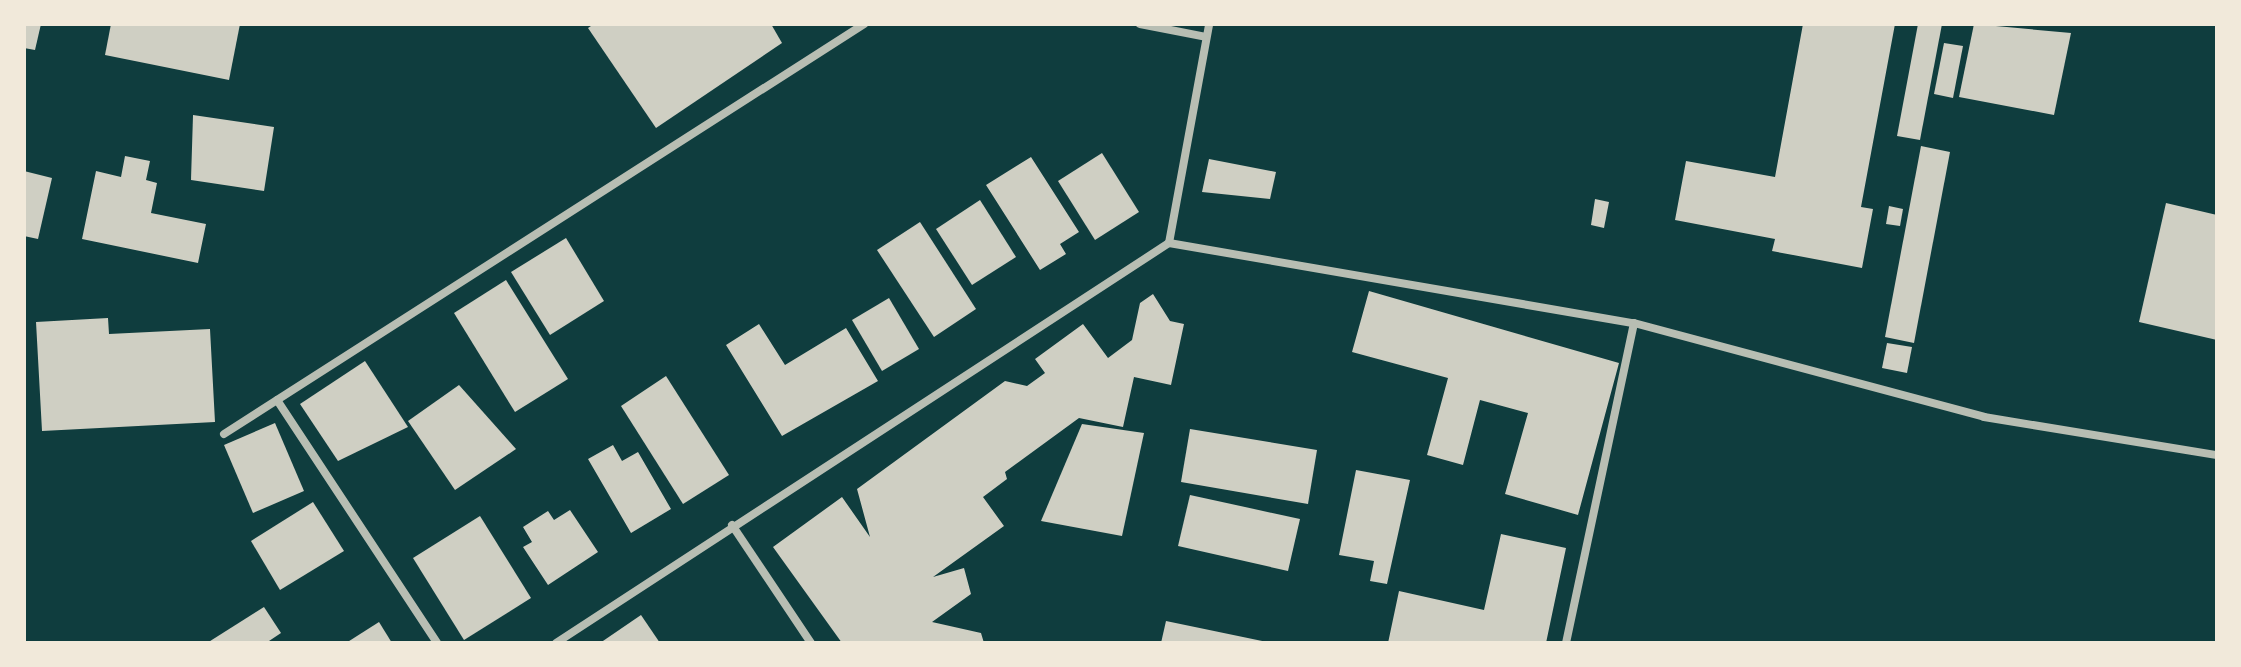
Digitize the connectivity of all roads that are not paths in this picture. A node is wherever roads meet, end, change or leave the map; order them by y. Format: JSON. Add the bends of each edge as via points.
{"nodes":[{"id":1,"x":864,"y":24,"type":"edge"},
{"id":2,"x":1140,"y":24,"type":"edge"},
{"id":3,"x":1209,"y":24,"type":"edge"},
{"id":4,"x":1206,"y":37,"type":"junction"},
{"id":5,"x":1169,"y":243,"type":"junction"},
{"id":6,"x":1634,"y":323,"type":"junction"},
{"id":7,"x":277,"y":400,"type":"junction"},
{"id":8,"x":224,"y":434,"type":"dead end"},
{"id":9,"x":2217,"y":455,"type":"edge"},
{"id":10,"x":732,"y":525,"type":"junction"},
{"id":11,"x":437,"y":643,"type":"edge"},
{"id":12,"x":556,"y":643,"type":"edge"},
{"id":13,"x":811,"y":643,"type":"edge"},
{"id":14,"x":1566,"y":643,"type":"edge"}],
"edges":[{"from":1,"to":7,"type":"street"},
{"from":2,"to":4,"type":"street"},
{"from":3,"to":4,"type":"street"},
{"from":4,"to":5,"type":"street"},
{"from":5,"to":6,"type":"street"},
{"from":5,"to":10,"type":"street"},
{"from":6,"to":9,"type":"street","via":[[1984,417]]},
{"from":6,"to":14,"type":"street"},
{"from":7,"to":8,"type":"street"},
{"from":7,"to":11,"type":"street"},
{"from":10,"to":12,"type":"street"},
{"from":10,"to":13,"type":"street"}]}
